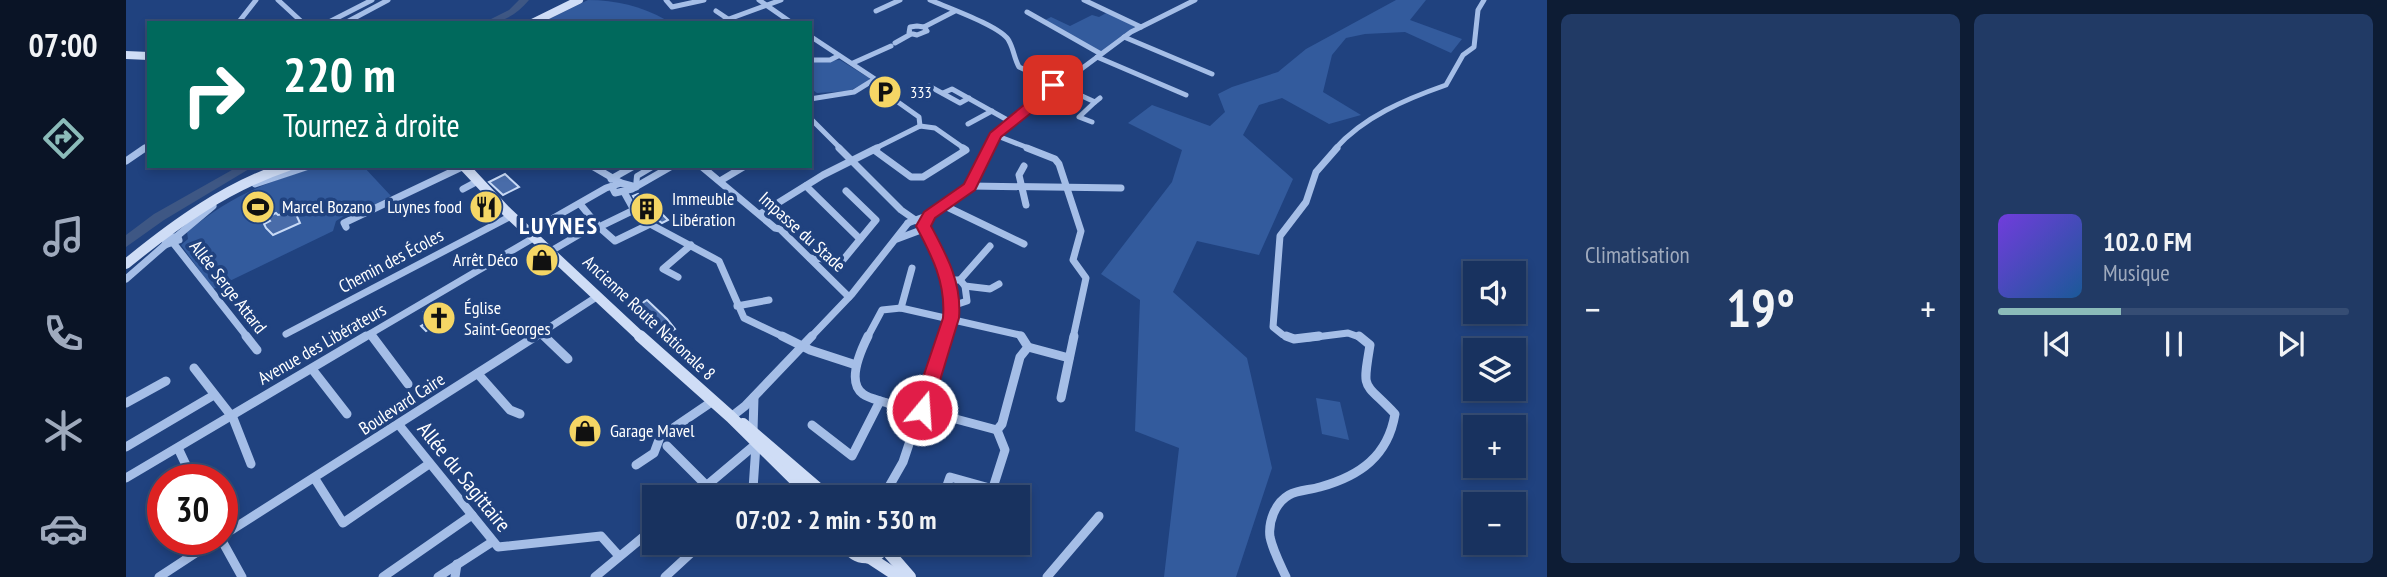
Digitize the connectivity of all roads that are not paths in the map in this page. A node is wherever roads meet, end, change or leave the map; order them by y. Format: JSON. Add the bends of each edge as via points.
{"nodes":[{"id":1,"x":256,"y":0,"type":"edge"},
{"id":2,"x":278,"y":0,"type":"edge"},
{"id":3,"x":372,"y":0,"type":"edge"},
{"id":4,"x":388,"y":0,"type":"edge"},
{"id":5,"x":577,"y":0,"type":"edge"},
{"id":6,"x":666,"y":0,"type":"edge"},
{"id":7,"x":704,"y":0,"type":"edge"},
{"id":8,"x":759,"y":0,"type":"edge"},
{"id":9,"x":781,"y":0,"type":"edge"},
{"id":10,"x":900,"y":0,"type":"edge"},
{"id":11,"x":930,"y":0,"type":"edge"},
{"id":12,"x":1084,"y":0,"type":"edge"},
{"id":13,"x":1195,"y":0,"type":"edge"},
{"id":14,"x":1484,"y":0,"type":"edge"},
{"id":15,"x":767,"y":5,"type":"junction"},
{"id":16,"x":716,"y":11,"type":"dead end"},
{"id":17,"x":876,"y":11,"type":"dead end"},
{"id":18,"x":955,"y":11,"type":"junction"},
{"id":19,"x":1027,"y":12,"type":"dead end"},
{"id":20,"x":240,"y":21,"type":"edge"},
{"id":21,"x":301,"y":21,"type":"edge"},
{"id":22,"x":331,"y":21,"type":"edge"},
{"id":23,"x":349,"y":21,"type":"edge"},
{"id":24,"x":534,"y":21,"type":"edge"},
{"id":25,"x":731,"y":21,"type":"edge"},
{"id":26,"x":789,"y":21,"type":"edge"},
{"id":27,"x":1141,"y":27,"type":"junction"},
{"id":28,"x":812,"y":37,"type":"edge"},
{"id":29,"x":1124,"y":37,"type":"junction"},
{"id":30,"x":126,"y":55,"type":"edge"},
{"id":31,"x":1099,"y":55,"type":"junction"},
{"id":32,"x":838,"y":56,"type":"junction"},
{"id":33,"x":147,"y":57,"type":"edge"},
{"id":34,"x":812,"y":60,"type":"edge"},
{"id":35,"x":853,"y":63,"type":"junction"},
{"id":36,"x":1212,"y":74,"type":"dead end"},
{"id":37,"x":1058,"y":85,"type":"junction"},
{"id":38,"x":914,"y":92,"type":"dead end"},
{"id":39,"x":888,"y":95,"type":"dead end"},
{"id":40,"x":1186,"y":95,"type":"dead end"},
{"id":41,"x":812,"y":96,"type":"edge"},
{"id":42,"x":992,"y":111,"type":"junction"},
{"id":43,"x":812,"y":120,"type":"edge"},
{"id":44,"x":1011,"y":122,"type":"junction"},
{"id":45,"x":1092,"y":122,"type":"dead end"},
{"id":46,"x":968,"y":124,"type":"dead end"},
{"id":47,"x":920,"y":127,"type":"junction"},
{"id":48,"x":995,"y":135,"type":"junction"},
{"id":49,"x":147,"y":146,"type":"edge"},
{"id":50,"x":874,"y":150,"type":"junction"},
{"id":51,"x":1060,"y":152,"type":"dead end"},
{"id":52,"x":1055,"y":159,"type":"junction"},
{"id":53,"x":854,"y":160,"type":"junction"},
{"id":54,"x":126,"y":161,"type":"edge"},
{"id":55,"x":1024,"y":166,"type":"dead end"},
{"id":56,"x":276,"y":168,"type":"edge"},
{"id":57,"x":283,"y":168,"type":"edge"},
{"id":58,"x":303,"y":168,"type":"edge"},
{"id":59,"x":459,"y":168,"type":"edge"},
{"id":60,"x":462,"y":168,"type":"edge"},
{"id":61,"x":595,"y":168,"type":"edge"},
{"id":62,"x":633,"y":168,"type":"edge"},
{"id":63,"x":650,"y":168,"type":"edge"},
{"id":64,"x":669,"y":168,"type":"edge"},
{"id":65,"x":704,"y":168,"type":"edge"},
{"id":66,"x":742,"y":168,"type":"edge"},
{"id":67,"x":637,"y":176,"type":"junction"},
{"id":68,"x":720,"y":181,"type":"junction"},
{"id":69,"x":478,"y":184,"type":"junction"},
{"id":70,"x":806,"y":186,"type":"junction"},
{"id":71,"x":970,"y":186,"type":"junction"},
{"id":72,"x":619,"y":187,"type":"junction"},
{"id":73,"x":636,"y":187,"type":"junction"},
{"id":74,"x":1068,"y":187,"type":"junction"},
{"id":75,"x":463,"y":188,"type":"dead end"},
{"id":76,"x":1022,"y":188,"type":"junction"},
{"id":77,"x":1121,"y":188,"type":"dead end"},
{"id":78,"x":846,"y":191,"type":"dead end"},
{"id":79,"x":577,"y":205,"type":"junction"},
{"id":80,"x":1026,"y":205,"type":"dead end"},
{"id":81,"x":945,"y":206,"type":"junction"},
{"id":82,"x":634,"y":210,"type":"junction"},
{"id":83,"x":760,"y":214,"type":"junction"},
{"id":84,"x":929,"y":215,"type":"junction"},
{"id":85,"x":512,"y":216,"type":"junction"},
{"id":86,"x":910,"y":223,"type":"junction"},
{"id":87,"x":650,"y":224,"type":"junction"},
{"id":88,"x":598,"y":225,"type":"junction"},
{"id":89,"x":346,"y":227,"type":"dead end"},
{"id":90,"x":923,"y":227,"type":"junction"},
{"id":91,"x":915,"y":232,"type":"junction"},
{"id":92,"x":530,"y":233,"type":"junction"},
{"id":93,"x":860,"y":239,"type":"junction"},
{"id":94,"x":897,"y":239,"type":"junction"},
{"id":95,"x":929,"y":241,"type":"junction"},
{"id":96,"x":172,"y":242,"type":"junction"},
{"id":97,"x":1024,"y":244,"type":"dead end"},
{"id":98,"x":691,"y":245,"type":"junction"},
{"id":99,"x":990,"y":246,"type":"dead end"},
{"id":100,"x":551,"y":251,"type":"junction"},
{"id":101,"x":810,"y":258,"type":"junction"},
{"id":102,"x":126,"y":262,"type":"edge"},
{"id":103,"x":912,"y":268,"type":"dead end"},
{"id":104,"x":678,"y":276,"type":"dead end"},
{"id":105,"x":126,"y":279,"type":"edge"},
{"id":106,"x":950,"y":280,"type":"junction"},
{"id":107,"x":963,"y":283,"type":"junction"},
{"id":108,"x":999,"y":284,"type":"dead end"},
{"id":109,"x":598,"y":296,"type":"junction"},
{"id":110,"x":849,"y":297,"type":"junction"},
{"id":111,"x":769,"y":300,"type":"dead end"},
{"id":112,"x":737,"y":306,"type":"junction"},
{"id":113,"x":952,"y":306,"type":"junction"},
{"id":114,"x":901,"y":308,"type":"junction"},
{"id":115,"x":951,"y":318,"type":"junction"},
{"id":116,"x":540,"y":333,"type":"junction"},
{"id":117,"x":286,"y":334,"type":"dead end"},
{"id":118,"x":370,"y":334,"type":"junction"},
{"id":119,"x":802,"y":346,"type":"junction"},
{"id":120,"x":1028,"y":347,"type":"junction"},
{"id":121,"x":257,"y":350,"type":"dead end"},
{"id":122,"x":1069,"y":358,"type":"junction"},
{"id":123,"x":568,"y":359,"type":"dead end"},
{"id":124,"x":856,"y":365,"type":"junction"},
{"id":125,"x":194,"y":368,"type":"dead end"},
{"id":126,"x":312,"y":369,"type":"junction"},
{"id":127,"x":478,"y":374,"type":"junction"},
{"id":128,"x":166,"y":381,"type":"dead end"},
{"id":129,"x":408,"y":384,"type":"dead end"},
{"id":130,"x":214,"y":395,"type":"junction"},
{"id":131,"x":754,"y":397,"type":"junction"},
{"id":132,"x":1061,"y":398,"type":"dead end"},
{"id":133,"x":713,"y":401,"type":"junction"},
{"id":134,"x":880,"y":401,"type":"junction"},
{"id":135,"x":126,"y":403,"type":"edge"},
{"id":136,"x":922,"y":410,"type":"junction"},
{"id":137,"x":347,"y":414,"type":"dead end"},
{"id":138,"x":520,"y":414,"type":"dead end"},
{"id":139,"x":231,"y":416,"type":"junction"},
{"id":140,"x":731,"y":417,"type":"junction"},
{"id":141,"x":399,"y":425,"type":"junction"},
{"id":142,"x":812,"y":425,"type":"dead end"},
{"id":143,"x":998,"y":430,"type":"junction"},
{"id":144,"x":754,"y":438,"type":"junction"},
{"id":145,"x":667,"y":446,"type":"dead end"},
{"id":146,"x":126,"y":447,"type":"edge"},
{"id":147,"x":178,"y":448,"type":"junction"},
{"id":148,"x":186,"y":464,"type":"edge"},
{"id":149,"x":251,"y":464,"type":"dead end"},
{"id":150,"x":429,"y":464,"type":"junction"},
{"id":151,"x":636,"y":465,"type":"dead end"},
{"id":152,"x":126,"y":478,"type":"edge"},
{"id":153,"x":315,"y":479,"type":"junction"},
{"id":154,"x":706,"y":485,"type":"edge"},
{"id":155,"x":708,"y":485,"type":"edge"},
{"id":156,"x":753,"y":485,"type":"edge"},
{"id":157,"x":800,"y":485,"type":"edge"},
{"id":158,"x":813,"y":485,"type":"edge"},
{"id":159,"x":892,"y":485,"type":"edge"},
{"id":160,"x":947,"y":485,"type":"edge"},
{"id":161,"x":970,"y":485,"type":"edge"},
{"id":162,"x":994,"y":485,"type":"edge"},
{"id":163,"x":472,"y":515,"type":"junction"},
{"id":164,"x":1100,"y":516,"type":"dead end"},
{"id":165,"x":238,"y":527,"type":"edge"},
{"id":166,"x":642,"y":538,"type":"edge"},
{"id":167,"x":492,"y":542,"type":"junction"},
{"id":168,"x":193,"y":555,"type":"edge"},
{"id":169,"x":230,"y":555,"type":"edge"},
{"id":170,"x":689,"y":555,"type":"edge"},
{"id":171,"x":854,"y":555,"type":"edge"},
{"id":172,"x":876,"y":555,"type":"edge"},
{"id":173,"x":891,"y":555,"type":"edge"},
{"id":174,"x":619,"y":556,"type":"junction"},
{"id":175,"x":870,"y":558,"type":"junction"},
{"id":176,"x":457,"y":564,"type":"junction"},
{"id":177,"x":159,"y":577,"type":"edge"},
{"id":178,"x":242,"y":577,"type":"edge"},
{"id":179,"x":383,"y":577,"type":"edge"},
{"id":180,"x":438,"y":577,"type":"edge"},
{"id":181,"x":455,"y":577,"type":"edge"},
{"id":182,"x":595,"y":577,"type":"edge"},
{"id":183,"x":665,"y":577,"type":"edge"},
{"id":184,"x":899,"y":577,"type":"edge"},
{"id":185,"x":910,"y":577,"type":"edge"},
{"id":186,"x":1047,"y":577,"type":"edge"},
{"id":187,"x":1286,"y":577,"type":"edge"}],
"edges":[{"from":1,"to":20,"type":"street"},
{"from":2,"to":21,"type":"street"},
{"from":3,"to":22,"type":"street"},
{"from":4,"to":23,"type":"street"},
{"from":5,"to":24,"type":"main road"},
{"from":6,"to":7,"type":"street","via":[[672,7],[681,7]]},
{"from":8,"to":15,"type":"street"},
{"from":9,"to":15,"type":"street"},
{"from":10,"to":17,"type":"street"},
{"from":11,"to":18,"type":"street"},
{"from":12,"to":27,"type":"street"},
{"from":13,"to":27,"type":"street"},
{"from":14,"to":187,"type":"street","via":[[1478,10],[1474,47],[1463,55],[1446,85],[1352,130],[1316,172],[1306,202],[1280,236],[1273,327],[1292,339],[1348,332],[1366,340],[1370,345],[1363,376],[1395,415],[1385,451],[1364,467],[1344,481],[1291,493],[1282,501],[1270,524],[1271,541]]},
{"from":15,"to":25,"type":"street"},
{"from":15,"to":26,"type":"street"},
{"from":16,"to":25,"type":"street"},
{"from":18,"to":35,"type":"street","via":[[924,27],[910,27],[911,34]]},
{"from":18,"to":37,"type":"street","via":[[999,31],[1009,39],[1020,66]]},
{"from":19,"to":31,"type":"street"},
{"from":27,"to":29,"type":"street"},
{"from":28,"to":32,"type":"street"},
{"from":29,"to":31,"type":"street"},
{"from":29,"to":36,"type":"street"},
{"from":30,"to":33,"type":"main road"},
{"from":31,"to":37,"type":"street"},
{"from":31,"to":40,"type":"street"},
{"from":32,"to":34,"type":"street"},
{"from":32,"to":35,"type":"street"},
{"from":35,"to":41,"type":"street","via":[[874,77],[874,82],[849,93]]},
{"from":37,"to":44,"type":"street"},
{"from":37,"to":45,"type":"street","via":[[1098,100],[1079,117]]},
{"from":38,"to":42,"type":"street","via":[[929,86],[943,93],[952,89]]},
{"from":39,"to":47,"type":"street","via":[[919,117]]},
{"from":42,"to":44,"type":"street"},
{"from":42,"to":46,"type":"street"},
{"from":43,"to":53,"type":"street"},
{"from":44,"to":48,"type":"street"},
{"from":47,"to":50,"type":"street"},
{"from":47,"to":50,"type":"street","via":[[935,128],[966,150],[923,177],[911,177]]},
{"from":48,"to":52,"type":"street"},
{"from":48,"to":71,"type":"street"},
{"from":49,"to":54,"type":"street"},
{"from":50,"to":53,"type":"street"},
{"from":51,"to":52,"type":"street"},
{"from":52,"to":74,"type":"street"},
{"from":53,"to":70,"type":"street"},
{"from":53,"to":86,"type":"street"},
{"from":55,"to":76,"type":"street","via":[[1019,175]]},
{"from":56,"to":102,"type":"main road","via":[[197,204]]},
{"from":57,"to":102,"type":"main road","via":[[204,203]]},
{"from":58,"to":96,"type":"street","via":[[230,196],[194,220]]},
{"from":59,"to":89,"type":"street","via":[[344,223]]},
{"from":60,"to":69,"type":"main road","name":"Ancienne Route Nationale 8"},
{"from":61,"to":72,"type":"street"},
{"from":62,"to":72,"type":"street"},
{"from":63,"to":67,"type":"street"},
{"from":64,"to":73,"type":"street"},
{"from":65,"to":68,"type":"street","name":"Impasse du Stade"},
{"from":66,"to":68,"type":"street"},
{"from":67,"to":72,"type":"street"},
{"from":67,"to":73,"type":"street"},
{"from":68,"to":83,"type":"street","name":"Impasse du Stade"},
{"from":69,"to":75,"type":"street"},
{"from":69,"to":85,"type":"main road","name":"Ancienne Route Nationale 8"},
{"from":70,"to":83,"type":"street"},
{"from":70,"to":93,"type":"street"},
{"from":71,"to":76,"type":"street"},
{"from":71,"to":81,"type":"street"},
{"from":72,"to":73,"type":"street"},
{"from":72,"to":79,"type":"street","name":"Avenue des Libérateurs"},
{"from":72,"to":82,"type":"street"},
{"from":74,"to":76,"type":"street"},
{"from":74,"to":77,"type":"street"},
{"from":74,"to":122,"type":"street","via":[[1081,231],[1073,260],[1086,278]]},
{"from":76,"to":80,"type":"street"},
{"from":78,"to":93,"type":"street","via":[[876,220]]},
{"from":79,"to":88,"type":"street"},
{"from":79,"to":92,"type":"street","name":"Avenue des Libérateurs"},
{"from":81,"to":84,"type":"street"},
{"from":81,"to":97,"type":"street"},
{"from":82,"to":87,"type":"street"},
{"from":82,"to":88,"type":"street"},
{"from":83,"to":101,"type":"street","name":"Impasse du Stade"},
{"from":84,"to":86,"type":"street"},
{"from":84,"to":90,"type":"street"},
{"from":85,"to":92,"type":"main road","name":"Ancienne Route Nationale 8"},
{"from":85,"to":117,"type":"street","name":"Chemin des Écoles"},
{"from":86,"to":90,"type":"street","via":[[920,221]]},
{"from":86,"to":91,"type":"street"},
{"from":86,"to":94,"type":"street"},
{"from":87,"to":88,"type":"street","via":[[615,241]]},
{"from":87,"to":98,"type":"street"},
{"from":88,"to":100,"type":"street"},
{"from":90,"to":91,"type":"street"},
{"from":90,"to":95,"type":"street"},
{"from":91,"to":94,"type":"street"},
{"from":91,"to":95,"type":"street"},
{"from":92,"to":100,"type":"main road","name":"Ancienne Route Nationale 8"},
{"from":92,"to":118,"type":"street","name":"Avenue des Libérateurs"},
{"from":93,"to":101,"type":"street","via":[[843,260]]},
{"from":94,"to":110,"type":"street"},
{"from":95,"to":106,"type":"street"},
{"from":96,"to":105,"type":"street"},
{"from":96,"to":121,"type":"street","name":"Allée Serge Attard"},
{"from":98,"to":104,"type":"street","via":[[663,269]]},
{"from":98,"to":112,"type":"street","via":[[719,261]]},
{"from":99,"to":107,"type":"street"},
{"from":100,"to":109,"type":"main road","name":"Ancienne Route Nationale 8"},
{"from":101,"to":110,"type":"street","name":"Impasse du Stade"},
{"from":103,"to":114,"type":"street"},
{"from":106,"to":107,"type":"street"},
{"from":106,"to":113,"type":"street"},
{"from":107,"to":108,"type":"street","via":[[990,289]]},
{"from":107,"to":113,"type":"street","via":[[967,301]]},
{"from":109,"to":116,"type":"street","name":"Boulevard Caire"},
{"from":109,"to":133,"type":"main road","name":"Ancienne Route Nationale 8"},
{"from":110,"to":119,"type":"street"},
{"from":111,"to":112,"type":"street"},
{"from":112,"to":119,"type":"street","via":[[752,324]]},
{"from":113,"to":115,"type":"street"},
{"from":114,"to":115,"type":"street"},
{"from":114,"to":124,"type":"street","via":[[882,310]]},
{"from":115,"to":120,"type":"street","via":[[1020,335]]},
{"from":115,"to":136,"type":"street"},
{"from":116,"to":123,"type":"street"},
{"from":116,"to":127,"type":"street","name":"Boulevard Caire"},
{"from":118,"to":126,"type":"street","name":"Avenue des Libérateurs"},
{"from":118,"to":129,"type":"street"},
{"from":119,"to":124,"type":"street"},
{"from":119,"to":131,"type":"street"},
{"from":120,"to":122,"type":"street"},
{"from":120,"to":143,"type":"street","via":[[1020,357]]},
{"from":122,"to":132,"type":"street"},
{"from":124,"to":134,"type":"street","via":[[856,390]]},
{"from":125,"to":130,"type":"street"},
{"from":126,"to":137,"type":"street"},
{"from":126,"to":139,"type":"street","name":"Avenue des Libérateurs"},
{"from":127,"to":138,"type":"street","via":[[510,410]]},
{"from":127,"to":141,"type":"street","name":"Boulevard Caire"},
{"from":128,"to":135,"type":"street"},
{"from":130,"to":139,"type":"street"},
{"from":130,"to":146,"type":"street"},
{"from":131,"to":140,"type":"street"},
{"from":131,"to":144,"type":"street"},
{"from":133,"to":140,"type":"main road","name":"Ancienne Route Nationale 8"},
{"from":133,"to":151,"type":"street","via":[[660,437],[653,453]]},
{"from":134,"to":136,"type":"street"},
{"from":134,"to":142,"type":"street","via":[[852,456]]},
{"from":136,"to":143,"type":"street"},
{"from":136,"to":159,"type":"street"},
{"from":139,"to":147,"type":"street","name":"Avenue des Libérateurs"},
{"from":139,"to":149,"type":"street"},
{"from":140,"to":144,"type":"main road","name":"Ancienne Route Nationale 8"},
{"from":141,"to":150,"type":"street","name":"Allée du Sagittaire"},
{"from":141,"to":153,"type":"street","name":"Boulevard Caire"},
{"from":143,"to":162,"type":"street","via":[[1005,450]]},
{"from":144,"to":155,"type":"street"},
{"from":144,"to":156,"type":"street"},
{"from":144,"to":157,"type":"main road","name":"Ancienne Route Nationale 8"},
{"from":144,"to":158,"type":"main road","name":"Ancienne Route Nationale 8"},
{"from":145,"to":154,"type":"street"},
{"from":147,"to":148,"type":"street"},
{"from":147,"to":152,"type":"street","name":"Avenue des Libérateurs"},
{"from":150,"to":153,"type":"street","via":[[343,523]]},
{"from":150,"to":163,"type":"street","name":"Allée du Sagittaire"},
{"from":153,"to":165,"type":"street","name":"Boulevard Caire"},
{"from":160,"to":161,"type":"street","via":[[950,477]]},
{"from":163,"to":167,"type":"street","name":"Allée du Sagittaire"},
{"from":163,"to":179,"type":"street"},
{"from":164,"to":186,"type":"street"},
{"from":166,"to":174,"type":"street"},
{"from":167,"to":174,"type":"street","name":"Allée du Sagittaire","via":[[498,547],[601,536]]},
{"from":167,"to":176,"type":"street"},
{"from":168,"to":177,"type":"street","name":"Boulevard Caire"},
{"from":169,"to":178,"type":"street"},
{"from":170,"to":183,"type":"street"},
{"from":171,"to":175,"type":"main road"},
{"from":172,"to":175,"type":"main road"},
{"from":173,"to":185,"type":"main road"},
{"from":174,"to":182,"type":"street"},
{"from":175,"to":184,"type":"main road"},
{"from":176,"to":180,"type":"street"},
{"from":176,"to":181,"type":"street"}]}
